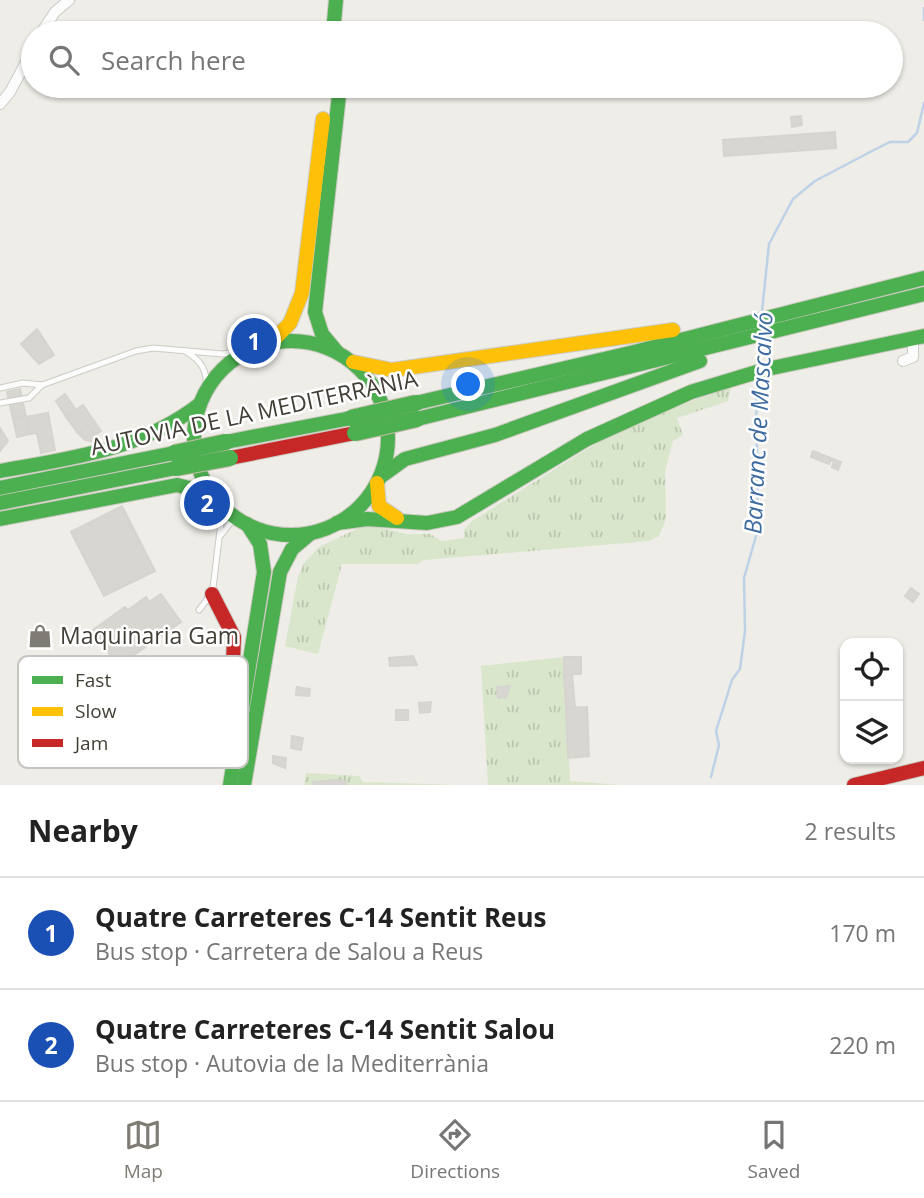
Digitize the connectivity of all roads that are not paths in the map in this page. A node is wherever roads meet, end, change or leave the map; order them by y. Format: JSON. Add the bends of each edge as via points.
{"nodes":[{"id":1,"x":69,"y":0,"type":"edge"},
{"id":2,"x":337,"y":0,"type":"edge"},
{"id":3,"x":349,"y":0,"type":"edge"},
{"id":4,"x":49,"y":21,"type":"edge"},
{"id":5,"x":334,"y":21,"type":"edge"},
{"id":6,"x":346,"y":21,"type":"edge"},
{"id":7,"x":21,"y":71,"type":"edge"},
{"id":8,"x":326,"y":98,"type":"edge"},
{"id":9,"x":339,"y":98,"type":"edge"},
{"id":10,"x":0,"y":104,"type":"edge"},
{"id":11,"x":924,"y":278,"type":"edge"},
{"id":12,"x":924,"y":294,"type":"edge"},
{"id":13,"x":765,"y":316,"type":"junction"},
{"id":14,"x":918,"y":337,"type":"edge"},
{"id":15,"x":740,"y":343,"type":"junction"},
{"id":16,"x":270,"y":344,"type":"junction"},
{"id":17,"x":182,"y":350,"type":"junction"},
{"id":18,"x":251,"y":350,"type":"junction"},
{"id":19,"x":345,"y":358,"type":"junction"},
{"id":20,"x":903,"y":361,"type":"dead end"},
{"id":21,"x":42,"y":385,"type":"junction"},
{"id":22,"x":0,"y":388,"type":"edge"},
{"id":23,"x":203,"y":398,"type":"junction"},
{"id":24,"x":0,"y":403,"type":"edge"},
{"id":25,"x":416,"y":411,"type":"junction"},
{"id":26,"x":175,"y":461,"type":"junction"},
{"id":27,"x":0,"y":471,"type":"edge"},
{"id":28,"x":379,"y":480,"type":"junction"},
{"id":29,"x":0,"y":488,"type":"edge"},
{"id":30,"x":216,"y":498,"type":"junction"},
{"id":31,"x":0,"y":503,"type":"edge"},
{"id":32,"x":0,"y":519,"type":"edge"},
{"id":33,"x":246,"y":523,"type":"junction"},
{"id":34,"x":337,"y":523,"type":"junction"},
{"id":35,"x":412,"y":524,"type":"junction"},
{"id":36,"x":311,"y":533,"type":"junction"},
{"id":37,"x":218,"y":541,"type":"junction"},
{"id":38,"x":212,"y":594,"type":"junction"},
{"id":39,"x":199,"y":610,"type":"dead end"},
{"id":40,"x":233,"y":656,"type":"edge"},
{"id":41,"x":248,"y":672,"type":"edge"},
{"id":42,"x":248,"y":761,"type":"edge"},
{"id":43,"x":924,"y":768,"type":"edge"},
{"id":44,"x":854,"y":785,"type":"edge"}],
"edges":[{"from":1,"to":4,"type":"street"},
{"from":2,"to":5,"type":"main road"},
{"from":3,"to":6,"type":"main road"},
{"from":7,"to":10,"type":"street"},
{"from":8,"to":16,"type":"main road","via":[[302,293],[290,323]]},
{"from":9,"to":19,"type":"main road","via":[[316,320],[321,334]]},
{"from":11,"to":13,"type":"main road","name":"AUTOVIA DE LA MEDITERRÀNIA"},
{"from":12,"to":15,"type":"main road","name":"AUTOVIA DE LA MEDITERRÀNIA"},
{"from":13,"to":19,"type":"main road","via":[[392,370]]},
{"from":13,"to":25,"type":"main road","name":"AUTOVIA DE LA MEDITERRÀNIA"},
{"from":14,"to":20,"type":"street","via":[[914,357]]},
{"from":14,"to":35,"type":"main road","via":[[780,365],[663,401],[558,455],[455,518]]},
{"from":15,"to":25,"type":"main road","name":"AUTOVIA DE LA MEDITERRÀNIA"},
{"from":15,"to":28,"type":"main road","via":[[495,435],[405,459]]},
{"from":16,"to":18,"type":"main road"},
{"from":16,"to":19,"type":"main road","via":[[306,342]]},
{"from":17,"to":18,"type":"lane","via":[[222,354]]},
{"from":17,"to":21,"type":"lane","via":[[136,351]]},
{"from":17,"to":23,"type":"lane","via":[[201,363],[207,377]]},
{"from":18,"to":23,"type":"main road","via":[[225,367]]},
{"from":19,"to":28,"type":"main road","via":[[372,385],[385,414],[388,446]]},
{"from":21,"to":22,"type":"lane"},
{"from":21,"to":24,"type":"lane","via":[[29,398]]},
{"from":23,"to":27,"type":"main road","via":[[174,426],[135,444]]},
{"from":23,"to":30,"type":"main road","via":[[194,444],[200,471]]},
{"from":25,"to":26,"type":"main road","name":"AUTOVIA DE LA MEDITERRÀNIA","bridge":true},
{"from":26,"to":29,"type":"main road","name":"AUTOVIA DE LA MEDITERRÀNIA"},
{"from":26,"to":31,"type":"main road","name":"AUTOVIA DE LA MEDITERRÀNIA"},
{"from":28,"to":34,"type":"main road","via":[[360,506]]},
{"from":28,"to":35,"type":"main road","via":[[377,500],[383,510]]},
{"from":30,"to":32,"type":"main road","via":[[177,485]]},
{"from":30,"to":33,"type":"main road"},
{"from":30,"to":37,"type":"lane","via":[[222,511]]},
{"from":33,"to":36,"type":"main road","via":[[278,534]]},
{"from":33,"to":37,"type":"lane","via":[[227,524]]},
{"from":33,"to":41,"type":"main road","via":[[260,544],[264,572]]},
{"from":34,"to":35,"type":"main road","via":[[360,517]]},
{"from":34,"to":36,"type":"main road"},
{"from":36,"to":42,"type":"main road","via":[[292,550],[280,572]]},
{"from":37,"to":38,"type":"lane"},
{"from":38,"to":39,"type":"lane"},
{"from":38,"to":40,"type":"main road","via":[[233,637]]},
{"from":43,"to":44,"type":"main road"}]}
